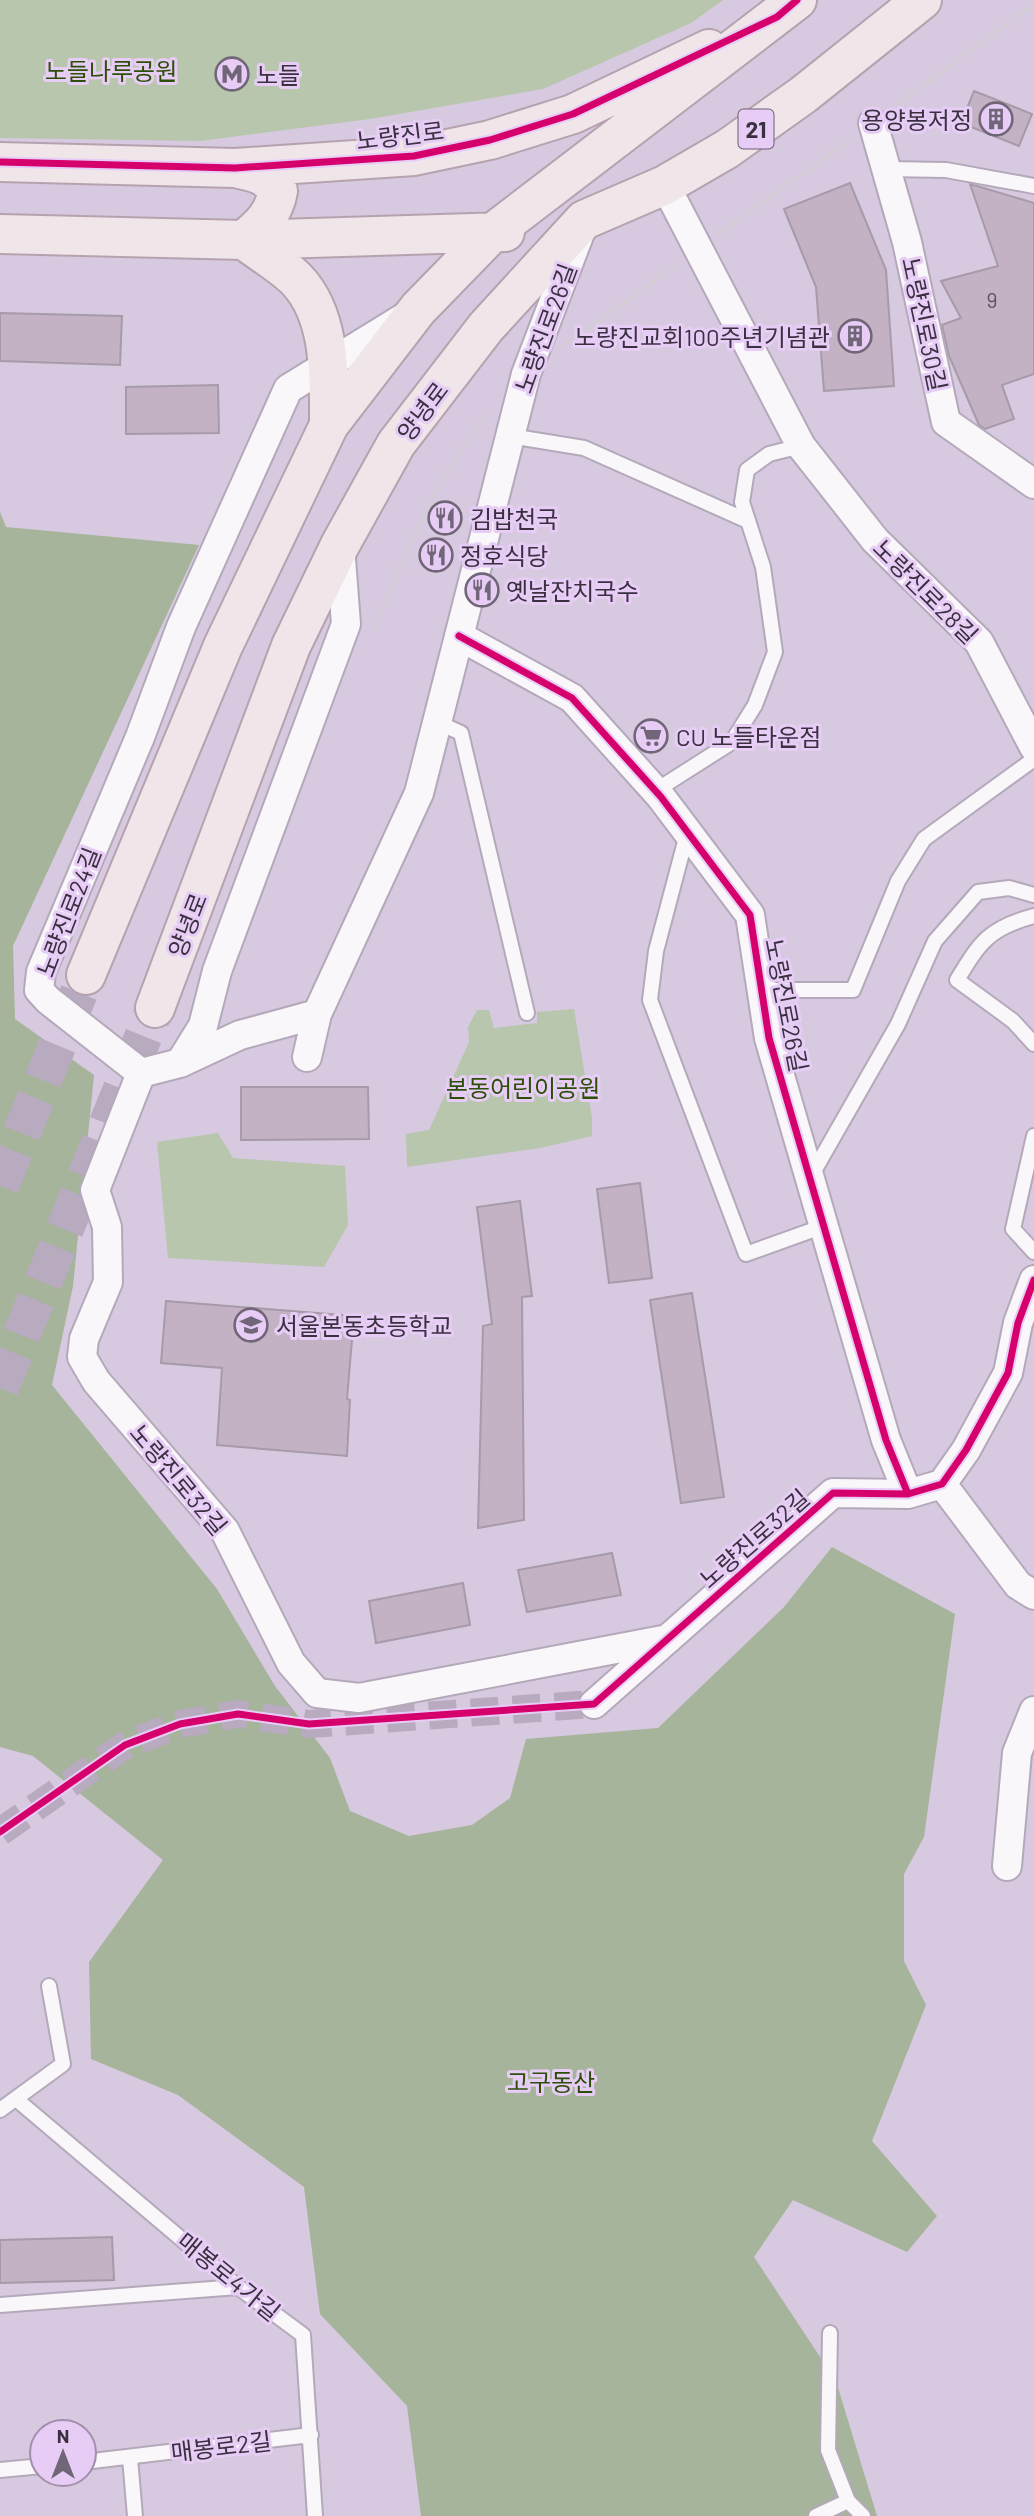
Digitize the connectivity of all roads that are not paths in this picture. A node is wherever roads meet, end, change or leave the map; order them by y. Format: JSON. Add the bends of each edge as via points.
{"nodes":[{"id":1,"x":921,"y":3,"type":"edge"},
{"id":2,"x":787,"y":8,"type":"edge"},
{"id":3,"x":873,"y":123,"type":"road end"},
{"id":4,"x":0,"y":162,"type":"edge"},
{"id":5,"x":235,"y":168,"type":"junction"},
{"id":6,"x":886,"y":169,"type":"junction"},
{"id":7,"x":665,"y":185,"type":"junction"},
{"id":8,"x":1034,"y":186,"type":"edge"},
{"id":9,"x":584,"y":220,"type":"junction"},
{"id":10,"x":0,"y":234,"type":"edge"},
{"id":11,"x":491,"y":234,"type":"junction"},
{"id":12,"x":244,"y":240,"type":"junction"},
{"id":13,"x":418,"y":309,"type":"junction"},
{"id":14,"x":328,"y":364,"type":"junction"},
{"id":15,"x":329,"y":425,"type":"junction"},
{"id":16,"x":510,"y":436,"type":"junction"},
{"id":17,"x":801,"y":446,"type":"junction"},
{"id":18,"x":1034,"y":484,"type":"edge"},
{"id":19,"x":748,"y":521,"type":"junction"},
{"id":20,"x":340,"y":545,"type":"junction"},
{"id":21,"x":459,"y":636,"type":"junction"},
{"id":22,"x":437,"y":722,"type":"junction"},
{"id":23,"x":1034,"y":747,"type":"edge"},
{"id":24,"x":1034,"y":760,"type":"edge"},
{"id":25,"x":655,"y":791,"type":"junction"},
{"id":26,"x":687,"y":832,"type":"junction"},
{"id":27,"x":1034,"y":894,"type":"edge"},
{"id":28,"x":1034,"y":916,"type":"edge"},
{"id":29,"x":86,"y":975,"type":"tunnel mouth"},
{"id":30,"x":761,"y":990,"type":"junction"},
{"id":31,"x":155,"y":1008,"type":"tunnel mouth"},
{"id":32,"x":527,"y":1013,"type":"dead end"},
{"id":33,"x":317,"y":1014,"type":"junction"},
{"id":34,"x":1034,"y":1044,"type":"edge"},
{"id":35,"x":307,"y":1057,"type":"dead end"},
{"id":36,"x":180,"y":1063,"type":"junction"},
{"id":37,"x":141,"y":1073,"type":"junction"},
{"id":38,"x":1034,"y":1136,"type":"edge"},
{"id":39,"x":810,"y":1179,"type":"junction"},
{"id":40,"x":824,"y":1226,"type":"junction"},
{"id":41,"x":1034,"y":1252,"type":"edge"},
{"id":42,"x":1034,"y":1280,"type":"edge"},
{"id":43,"x":942,"y":1484,"type":"junction"},
{"id":44,"x":908,"y":1494,"type":"junction"},
{"id":45,"x":1034,"y":1595,"type":"edge"},
{"id":46,"x":668,"y":1639,"type":"junction"},
{"id":47,"x":594,"y":1704,"type":"tunnel mouth"},
{"id":48,"x":1034,"y":1711,"type":"edge"},
{"id":49,"x":1007,"y":1866,"type":"dead end"},
{"id":50,"x":49,"y":1986,"type":"dead end"},
{"id":51,"x":16,"y":2099,"type":"junction"},
{"id":52,"x":0,"y":2110,"type":"edge"},
{"id":53,"x":238,"y":2287,"type":"junction"},
{"id":54,"x":0,"y":2305,"type":"edge"},
{"id":55,"x":830,"y":2333,"type":"dead end"},
{"id":56,"x":311,"y":2435,"type":"junction"},
{"id":57,"x":130,"y":2458,"type":"junction"},
{"id":58,"x":98,"y":2461,"type":"edge"},
{"id":59,"x":28,"y":2467,"type":"edge"},
{"id":60,"x":0,"y":2470,"type":"edge"},
{"id":61,"x":848,"y":2501,"type":"junction"},
{"id":62,"x":135,"y":2516,"type":"edge"},
{"id":63,"x":315,"y":2516,"type":"edge"},
{"id":64,"x":816,"y":2516,"type":"edge"},
{"id":65,"x":863,"y":2516,"type":"edge"}],
"edges":[{"from":1,"to":7,"type":"main road","name":"양녕로","number":"21","via":[[803,95],[727,149]]},
{"from":2,"to":5,"type":"main road","name":"노량진로","via":[[573,114],[490,140],[414,156]]},
{"from":2,"to":11,"type":"main road"},
{"from":3,"to":6,"type":"street","name":"노량진로30길"},
{"from":4,"to":5,"type":"main road","name":"노량진로"},
{"from":5,"to":12,"type":"main road","via":[[258,173],[278,191],[266,222]]},
{"from":6,"to":8,"type":"lane","via":[[946,170]]},
{"from":6,"to":18,"type":"street","name":"노량진로30길","via":[[907,242],[946,422]]},
{"from":7,"to":9,"type":"main road","name":"양녕로","number":"21"},
{"from":7,"to":17,"type":"street","name":"노량진로28길"},
{"from":9,"to":11,"type":"main road","number":"21"},
{"from":9,"to":16,"type":"street","name":"노량진로26길","via":[[526,374]]},
{"from":9,"to":20,"type":"main road","name":"양녕로","via":[[486,327],[396,444]]},
{"from":10,"to":12,"type":"main road"},
{"from":11,"to":12,"type":"main road","number":"21"},
{"from":11,"to":13,"type":"main road"},
{"from":12,"to":14,"type":"main road","via":[[297,280],[312,302]]},
{"from":13,"to":14,"type":"street","name":"노량진로24길"},
{"from":13,"to":15,"type":"main road"},
{"from":14,"to":15,"type":"main road"},
{"from":14,"to":37,"type":"street","name":"노량진로24길","via":[[288,389],[181,627],[140,737],[40,972],[39,990],[48,1000]]},
{"from":15,"to":29,"type":"main road","via":[[223,646]]},
{"from":16,"to":19,"type":"lane","via":[[584,448]]},
{"from":16,"to":21,"type":"street","name":"노량진로26길"},
{"from":17,"to":19,"type":"lane","via":[[769,454],[747,470],[742,502]]},
{"from":17,"to":23,"type":"street","name":"노량진로28길","via":[[875,540],[979,642]]},
{"from":19,"to":25,"type":"lane","via":[[763,567],[775,652],[755,705],[732,742]]},
{"from":20,"to":31,"type":"main road","name":"양녕로","via":[[291,646]]},
{"from":20,"to":36,"type":"street","via":[[346,624],[217,971],[203,1026]]},
{"from":21,"to":22,"type":"street","name":"노량진로26길"},
{"from":21,"to":25,"type":"street","name":"노량진로26길","via":[[572,698]]},
{"from":22,"to":32,"type":"lane","via":[[461,733]]},
{"from":22,"to":33,"type":"street","name":"노량진로26길","via":[[419,793]]},
{"from":24,"to":30,"type":"lane","via":[[924,839],[898,881],[853,990]]},
{"from":25,"to":26,"type":"street","name":"노량진로26길"},
{"from":26,"to":30,"type":"street","name":"노량진로26길","via":[[750,915]]},
{"from":26,"to":40,"type":"lane","via":[[656,951],[650,1000],[746,1254]]},
{"from":27,"to":39,"type":"lane","via":[[1009,888],[978,892],[935,941],[898,1024]]},
{"from":28,"to":34,"type":"lane","via":[[1014,921],[981,941],[957,979],[1013,1021]]},
{"from":30,"to":39,"type":"street","name":"노량진로26길","via":[[769,1038]]},
{"from":33,"to":35,"type":"street","name":"노량진로26길"},
{"from":33,"to":36,"type":"street","via":[[240,1035]]},
{"from":36,"to":37,"type":"street"},
{"from":37,"to":46,"type":"street","name":"노량진로32길","via":[[95,1189],[107,1227],[108,1282],[84,1339],[82,1357],[96,1381],[225,1531],[291,1664],[317,1693],[359,1698]]},
{"from":38,"to":41,"type":"lane","via":[[1013,1229]]},
{"from":39,"to":40,"type":"street","name":"노량진로26길"},
{"from":40,"to":44,"type":"street","name":"노량진로26길","via":[[886,1440]]},
{"from":42,"to":43,"type":"street","via":[[1007,1373],[966,1450]]},
{"from":43,"to":44,"type":"street","name":"노량진로32길"},
{"from":43,"to":45,"type":"street","via":[[1018,1585]]},
{"from":44,"to":46,"type":"street","name":"노량진로32길","via":[[834,1493]]},
{"from":46,"to":47,"type":"street"},
{"from":48,"to":49,"type":"street","via":[[1017,1753]]},
{"from":50,"to":51,"type":"lane","via":[[63,2064]]},
{"from":51,"to":52,"type":"lane"},
{"from":51,"to":53,"type":"lane","name":"매봉로4가길"},
{"from":53,"to":54,"type":"lane"},
{"from":53,"to":56,"type":"lane","name":"매봉로4가길","via":[[303,2335]]},
{"from":55,"to":61,"type":"lane","via":[[828,2450]]},
{"from":56,"to":57,"type":"lane","name":"매봉로2길"},
{"from":56,"to":63,"type":"lane","name":"매봉로4가길"},
{"from":57,"to":58,"type":"lane","name":"매봉로2길"},
{"from":57,"to":62,"type":"lane"},
{"from":59,"to":60,"type":"lane"},
{"from":61,"to":64,"type":"lane"},
{"from":61,"to":65,"type":"lane"}]}
